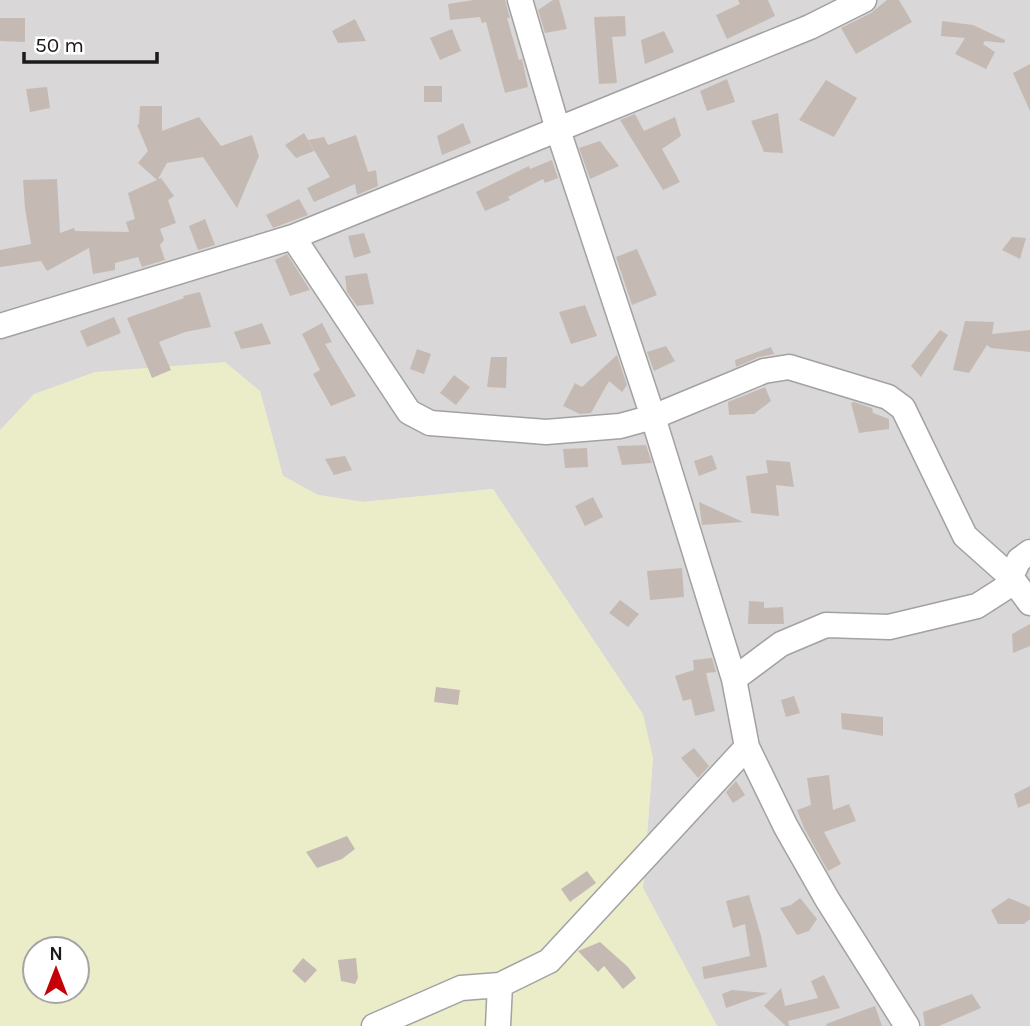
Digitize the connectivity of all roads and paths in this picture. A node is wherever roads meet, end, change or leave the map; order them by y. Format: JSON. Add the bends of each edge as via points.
{"nodes":[{"id":1,"x":520,"y":0,"type":"edge"},
{"id":2,"x":864,"y":0,"type":"edge"},
{"id":3,"x":558,"y":130,"type":"junction"},
{"id":4,"x":293,"y":237,"type":"junction"},
{"id":5,"x":0,"y":326,"type":"edge"},
{"id":6,"x":653,"y":416,"type":"junction"},
{"id":7,"x":1030,"y":552,"type":"edge"},
{"id":8,"x":1011,"y":577,"type":"junction"},
{"id":9,"x":1030,"y":603,"type":"edge"},
{"id":10,"x":734,"y":680,"type":"junction"},
{"id":11,"x":747,"y":747,"type":"junction"},
{"id":12,"x":500,"y":985,"type":"junction"},
{"id":13,"x":374,"y":1026,"type":"edge"},
{"id":14,"x":498,"y":1026,"type":"edge"},
{"id":15,"x":907,"y":1026,"type":"edge"}],
"edges":[{"from":1,"to":3,"type":"street"},
{"from":2,"to":3,"type":"street","via":[[810,27]]},
{"from":3,"to":4,"type":"street"},
{"from":3,"to":6,"type":"street"},
{"from":4,"to":5,"type":"street"},
{"from":4,"to":6,"type":"street","via":[[409,412],[430,423],[546,432],[620,426]]},
{"from":6,"to":8,"type":"street","via":[[764,371],[789,367],[888,397],[904,408],[965,536]]},
{"from":6,"to":10,"type":"street"},
{"from":7,"to":8,"type":"street","via":[[1019,560]]},
{"from":8,"to":9,"type":"street"},
{"from":8,"to":10,"type":"street","via":[[1005,589],[977,606],[889,627],[826,625],[781,644]]},
{"from":10,"to":11,"type":"street"},
{"from":11,"to":12,"type":"street","via":[[549,961]]},
{"from":11,"to":15,"type":"street","via":[[827,899]]},
{"from":12,"to":13,"type":"street","via":[[461,988]]},
{"from":12,"to":14,"type":"street"}]}
